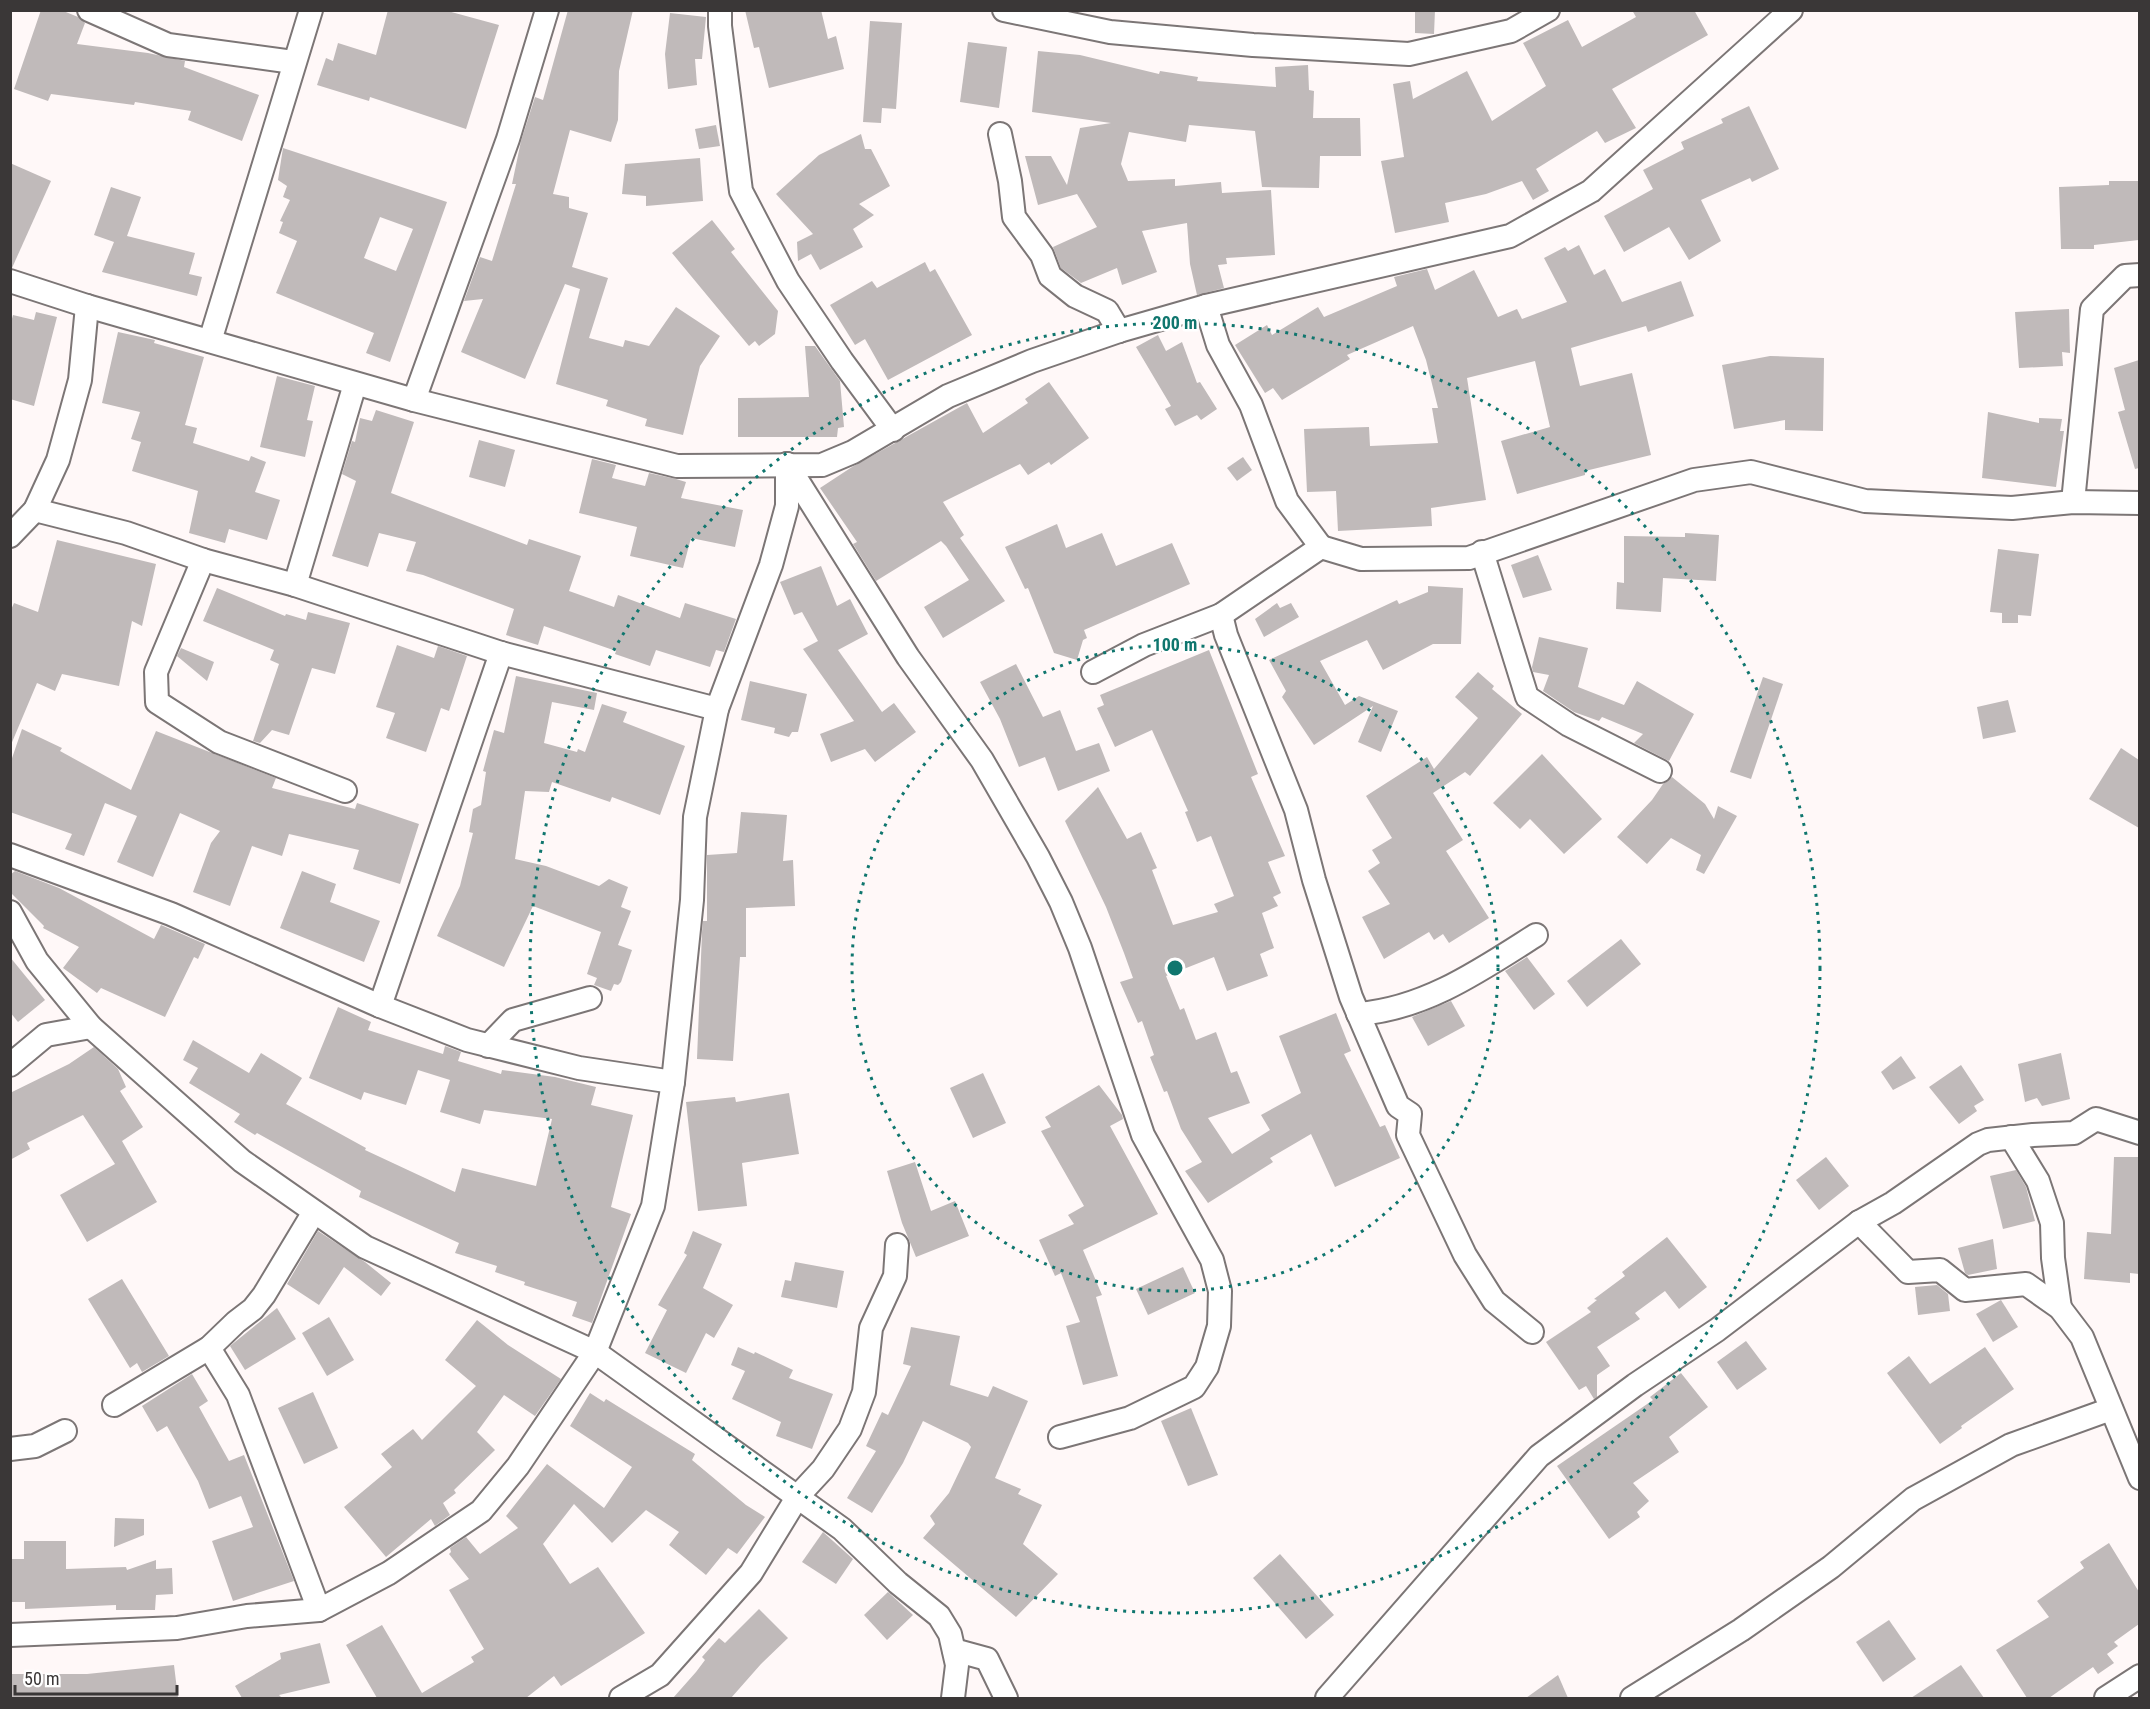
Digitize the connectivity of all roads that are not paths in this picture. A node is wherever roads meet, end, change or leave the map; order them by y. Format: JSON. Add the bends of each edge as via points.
{"nodes":[{"id":1,"x":89,"y":10,"type":"edge"},
{"id":2,"x":311,"y":10,"type":"edge"},
{"id":3,"x":548,"y":10,"type":"edge"},
{"id":4,"x":720,"y":10,"type":"edge"},
{"id":5,"x":1004,"y":10,"type":"edge"},
{"id":6,"x":1548,"y":10,"type":"edge"},
{"id":7,"x":1791,"y":10,"type":"edge"},
{"id":8,"x":293,"y":62,"type":"junction"},
{"id":9,"x":1000,"y":134,"type":"dead end"},
{"id":10,"x":2139,"y":275,"type":"edge"},
{"id":11,"x":10,"y":281,"type":"edge"},
{"id":12,"x":87,"y":306,"type":"junction"},
{"id":13,"x":1206,"y":306,"type":"junction"},
{"id":14,"x":1119,"y":331,"type":"junction"},
{"id":15,"x":210,"y":341,"type":"junction"},
{"id":16,"x":355,"y":384,"type":"junction"},
{"id":17,"x":414,"y":400,"type":"junction"},
{"id":18,"x":894,"y":430,"type":"junction"},
{"id":19,"x":787,"y":464,"type":"junction"},
{"id":20,"x":2073,"y":502,"type":"junction"},
{"id":21,"x":2139,"y":504,"type":"edge"},
{"id":22,"x":35,"y":510,"type":"junction"},
{"id":23,"x":10,"y":536,"type":"edge"},
{"id":24,"x":1321,"y":547,"type":"junction"},
{"id":25,"x":1482,"y":552,"type":"junction"},
{"id":26,"x":203,"y":560,"type":"junction"},
{"id":27,"x":295,"y":585,"type":"junction"},
{"id":28,"x":1221,"y":615,"type":"junction"},
{"id":29,"x":501,"y":653,"type":"junction"},
{"id":30,"x":1093,"y":672,"type":"dead end"},
{"id":31,"x":717,"y":709,"type":"junction"},
{"id":32,"x":1660,"y":771,"type":"dead end"},
{"id":33,"x":345,"y":791,"type":"dead end"},
{"id":34,"x":10,"y":855,"type":"edge"},
{"id":35,"x":10,"y":912,"type":"edge"},
{"id":36,"x":1536,"y":935,"type":"dead end"},
{"id":37,"x":590,"y":998,"type":"dead end"},
{"id":38,"x":380,"y":1006,"type":"junction"},
{"id":39,"x":1358,"y":1014,"type":"junction"},
{"id":40,"x":91,"y":1028,"type":"junction"},
{"id":41,"x":488,"y":1046,"type":"junction"},
{"id":42,"x":10,"y":1065,"type":"edge"},
{"id":43,"x":674,"y":1082,"type":"junction"},
{"id":44,"x":2139,"y":1133,"type":"edge"},
{"id":45,"x":2011,"y":1137,"type":"junction"},
{"id":46,"x":314,"y":1212,"type":"junction"},
{"id":47,"x":1859,"y":1222,"type":"junction"},
{"id":48,"x":897,"y":1245,"type":"dead end"},
{"id":49,"x":2060,"y":1308,"type":"junction"},
{"id":50,"x":1532,"y":1332,"type":"dead end"},
{"id":51,"x":209,"y":1348,"type":"junction"},
{"id":52,"x":595,"y":1352,"type":"junction"},
{"id":53,"x":114,"y":1405,"type":"dead end"},
{"id":54,"x":2111,"y":1408,"type":"junction"},
{"id":55,"x":65,"y":1431,"type":"dead end"},
{"id":56,"x":1060,"y":1437,"type":"dead end"},
{"id":57,"x":10,"y":1449,"type":"edge"},
{"id":58,"x":2139,"y":1478,"type":"edge"},
{"id":59,"x":798,"y":1496,"type":"junction"},
{"id":60,"x":320,"y":1610,"type":"junction"},
{"id":61,"x":10,"y":1635,"type":"edge"},
{"id":62,"x":954,"y":1650,"type":"junction"},
{"id":63,"x":2139,"y":1676,"type":"edge"},
{"id":64,"x":621,"y":1698,"type":"edge"},
{"id":65,"x":952,"y":1698,"type":"edge"},
{"id":66,"x":1006,"y":1698,"type":"edge"},
{"id":67,"x":1327,"y":1698,"type":"edge"},
{"id":68,"x":1632,"y":1698,"type":"edge"},
{"id":69,"x":2106,"y":1698,"type":"edge"}],
"edges":[{"from":1,"to":8,"type":"street","via":[[168,45]]},
{"from":2,"to":8,"type":"street"},
{"from":3,"to":17,"type":"street","via":[[508,139]]},
{"from":4,"to":18,"type":"street","via":[[741,191],[788,281]]},
{"from":5,"to":6,"type":"street","via":[[1110,32],[1408,54],[1511,31]]},
{"from":7,"to":13,"type":"street","via":[[1591,191],[1510,236]]},
{"from":8,"to":15,"type":"street"},
{"from":9,"to":14,"type":"street","via":[[1014,217],[1042,255],[1050,276],[1075,296],[1107,311]]},
{"from":10,"to":20,"type":"street","via":[[2125,276],[2092,309]]},
{"from":11,"to":12,"type":"street"},
{"from":12,"to":15,"type":"street"},
{"from":12,"to":22,"type":"street","via":[[80,380],[58,460]]},
{"from":13,"to":14,"type":"street"},
{"from":13,"to":24,"type":"street","via":[[1218,345],[1251,405],[1287,501]]},
{"from":14,"to":18,"type":"street","via":[[948,396]]},
{"from":15,"to":16,"type":"street"},
{"from":16,"to":17,"type":"street"},
{"from":16,"to":27,"type":"street"},
{"from":17,"to":19,"type":"street","via":[[677,466]]},
{"from":18,"to":19,"type":"street","via":[[822,465]]},
{"from":19,"to":31,"type":"street","via":[[787,506],[774,555]]},
{"from":19,"to":56,"type":"street","via":[[908,657],[982,760],[1038,857],[1080,948],[1143,1135],[1212,1260],[1220,1291],[1219,1326],[1207,1367],[1194,1387],[1131,1418]]},
{"from":20,"to":21,"type":"street"},
{"from":20,"to":25,"type":"street","via":[[2012,508],[1865,501],[1751,472],[1694,480]]},
{"from":22,"to":23,"type":"street"},
{"from":22,"to":26,"type":"street","via":[[126,533]]},
{"from":24,"to":25,"type":"street","via":[[1361,558],[1469,558]]},
{"from":24,"to":28,"type":"street"},
{"from":25,"to":32,"type":"street","via":[[1527,697],[1569,724]]},
{"from":26,"to":27,"type":"street"},
{"from":26,"to":33,"type":"street","via":[[156,672],[157,702],[219,742]]},
{"from":27,"to":29,"type":"street"},
{"from":28,"to":30,"type":"street","via":[[1144,645]]},
{"from":28,"to":39,"type":"street","via":[[1296,810],[1314,880]]},
{"from":29,"to":31,"type":"street"},
{"from":29,"to":38,"type":"street"},
{"from":31,"to":43,"type":"street","via":[[695,818],[692,900]]},
{"from":34,"to":38,"type":"street","via":[[171,914]]},
{"from":35,"to":40,"type":"street","via":[[37,961]]},
{"from":36,"to":39,"type":"street","via":[[1420,1002],[1388,1012]]},
{"from":37,"to":41,"type":"street","via":[[513,1020]]},
{"from":38,"to":41,"type":"street"},
{"from":39,"to":50,"type":"street","via":[[1398,1106],[1410,1114],[1411,1143],[1465,1255],[1494,1301]]},
{"from":40,"to":42,"type":"street","via":[[46,1035]]},
{"from":40,"to":46,"type":"street","via":[[242,1161]]},
{"from":41,"to":43,"type":"street","via":[[579,1068]]},
{"from":43,"to":52,"type":"street","via":[[653,1206]]},
{"from":44,"to":45,"type":"street","via":[[2097,1119],[2074,1133]]},
{"from":45,"to":47,"type":"street","via":[[1978,1144]]},
{"from":45,"to":49,"type":"street","via":[[2038,1181],[2052,1223]]},
{"from":46,"to":51,"type":"street","via":[[264,1295]]},
{"from":46,"to":52,"type":"street","via":[[365,1247]]},
{"from":47,"to":49,"type":"street","via":[[1908,1272],[1940,1270],[1965,1290],[2026,1284]]},
{"from":47,"to":67,"type":"street","via":[[1717,1330],[1539,1456]]},
{"from":48,"to":59,"type":"street","via":[[895,1276],[869,1335],[859,1410],[823,1468]]},
{"from":49,"to":54,"type":"street","via":[[2082,1337]]},
{"from":51,"to":53,"type":"street"},
{"from":51,"to":60,"type":"street","via":[[238,1395]]},
{"from":52,"to":59,"type":"street"},
{"from":52,"to":60,"type":"street","via":[[518,1466],[481,1511],[389,1573]]},
{"from":54,"to":58,"type":"street"},
{"from":54,"to":68,"type":"street","via":[[2011,1445],[1913,1499],[1813,1580]]},
{"from":55,"to":57,"type":"street","via":[[35,1446]]},
{"from":59,"to":62,"type":"street","via":[[939,1616]]},
{"from":59,"to":64,"type":"street","via":[[751,1573],[660,1675]]},
{"from":60,"to":61,"type":"street","via":[[247,1616],[177,1628]]},
{"from":62,"to":65,"type":"street","via":[[957,1665]]},
{"from":62,"to":66,"type":"street","via":[[987,1659]]},
{"from":63,"to":69,"type":"street"}]}
